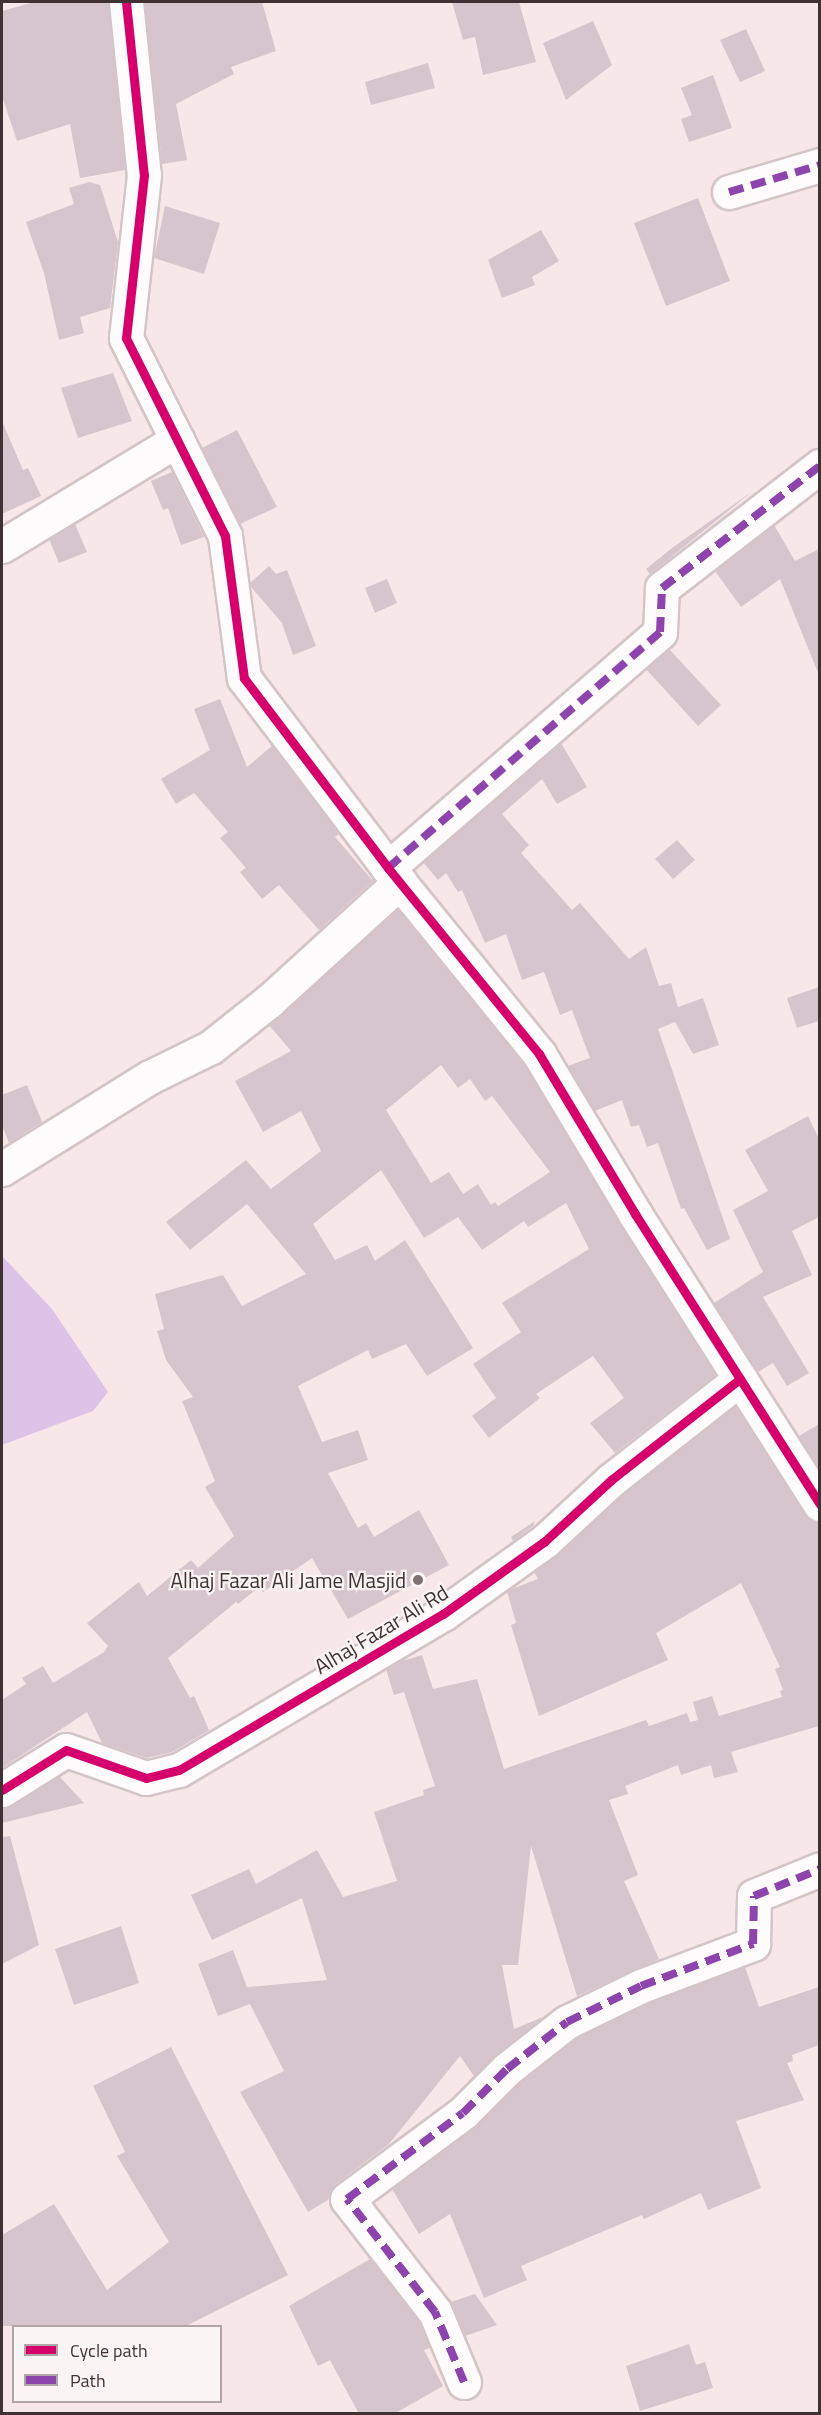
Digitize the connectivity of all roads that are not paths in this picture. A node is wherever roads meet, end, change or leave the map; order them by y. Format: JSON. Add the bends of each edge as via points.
{"nodes":[{"id":1,"x":126,"y":2,"type":"edge"},
{"id":2,"x":819,"y":165,"type":"edge"},
{"id":3,"x":729,"y":192,"type":"dead end"},
{"id":4,"x":177,"y":440,"type":"junction"},
{"id":5,"x":819,"y":466,"type":"edge"},
{"id":6,"x":2,"y":546,"type":"edge"},
{"id":7,"x":394,"y":875,"type":"junction"},
{"id":8,"x":2,"y":1169,"type":"edge"},
{"id":9,"x":740,"y":1379,"type":"junction"},
{"id":10,"x":819,"y":1504,"type":"edge"},
{"id":11,"x":2,"y":1790,"type":"edge"},
{"id":12,"x":819,"y":1869,"type":"edge"},
{"id":13,"x":464,"y":2382,"type":"dead end"}],
"edges":[{"from":1,"to":4,"type":"street","via":[[144,175],[126,338]]},
{"from":2,"to":3,"type":"street"},
{"from":4,"to":6,"type":"street"},
{"from":4,"to":7,"type":"street","via":[[225,536],[244,678]]},
{"from":5,"to":7,"type":"street","via":[[662,588],[660,632]]},
{"from":7,"to":8,"type":"street","via":[[269,1001],[211,1047],[150,1077]]},
{"from":7,"to":9,"type":"street","via":[[539,1054]]},
{"from":9,"to":10,"type":"street"},
{"from":9,"to":11,"type":"street","name":"Alhaj Fazar Ali Rd","via":[[610,1480],[545,1540],[443,1614],[178,1770],[146,1778],[66,1750]]},
{"from":12,"to":13,"type":"street","via":[[754,1896],[753,1944],[641,1986],[567,2022],[507,2069],[463,2113],[347,2199],[435,2312]]}]}
